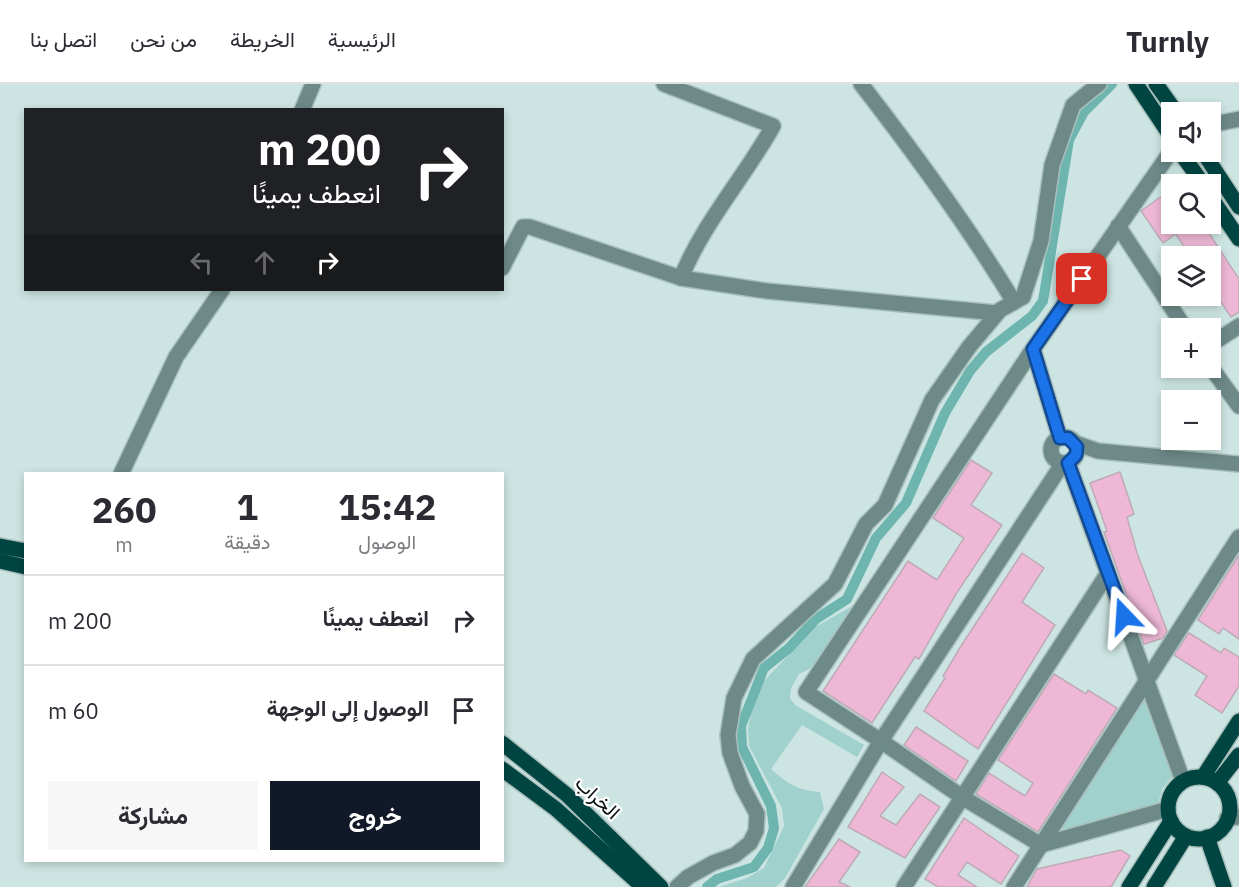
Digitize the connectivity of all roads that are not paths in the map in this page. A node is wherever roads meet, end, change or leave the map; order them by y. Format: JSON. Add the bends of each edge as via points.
{"nodes":[{"id":1,"x":313,"y":84,"type":"edge"},
{"id":2,"x":664,"y":84,"type":"edge"},
{"id":3,"x":861,"y":84,"type":"edge"},
{"id":4,"x":1099,"y":84,"type":"edge"},
{"id":5,"x":1136,"y":84,"type":"edge"},
{"id":6,"x":1156,"y":84,"type":"edge"},
{"id":7,"x":1169,"y":102,"type":"edge"},
{"id":8,"x":303,"y":108,"type":"edge"},
{"id":9,"x":1239,"y":119,"type":"edge"},
{"id":10,"x":1161,"y":122,"type":"edge"},
{"id":11,"x":1221,"y":123,"type":"edge"},
{"id":12,"x":1163,"y":162,"type":"edge"},
{"id":13,"x":1210,"y":162,"type":"edge"},
{"id":14,"x":1239,"y":207,"type":"edge"},
{"id":15,"x":1221,"y":212,"type":"edge"},
{"id":16,"x":1118,"y":226,"type":"junction"},
{"id":17,"x":1239,"y":239,"type":"edge"},
{"id":18,"x":504,"y":264,"type":"edge"},
{"id":19,"x":681,"y":278,"type":"junction"},
{"id":20,"x":221,"y":291,"type":"edge"},
{"id":21,"x":1014,"y":302,"type":"junction"},
{"id":22,"x":997,"y":313,"type":"junction"},
{"id":23,"x":1178,"y":318,"type":"edge"},
{"id":24,"x":1239,"y":326,"type":"edge"},
{"id":25,"x":1221,"y":338,"type":"edge"},
{"id":26,"x":1033,"y":349,"type":"junction"},
{"id":27,"x":1219,"y":378,"type":"edge"},
{"id":28,"x":1239,"y":406,"type":"edge"},
{"id":29,"x":1067,"y":440,"type":"junction"},
{"id":30,"x":1098,"y":451,"type":"junction"},
{"id":31,"x":1064,"y":460,"type":"junction"},
{"id":32,"x":1239,"y":464,"type":"edge"},
{"id":33,"x":123,"y":472,"type":"edge"},
{"id":34,"x":1239,"y":537,"type":"edge"},
{"id":35,"x":0,"y":546,"type":"edge"},
{"id":36,"x":24,"y":551,"type":"edge"},
{"id":37,"x":0,"y":561,"type":"edge"},
{"id":38,"x":24,"y":567,"type":"edge"},
{"id":39,"x":1108,"y":573,"type":"junction"},
{"id":40,"x":1147,"y":680,"type":"junction"},
{"id":41,"x":1239,"y":721,"type":"edge"},
{"id":42,"x":881,"y":741,"type":"junction"},
{"id":43,"x":504,"y":745,"type":"edge"},
{"id":44,"x":1239,"y":754,"type":"edge"},
{"id":45,"x":504,"y":770,"type":"edge"},
{"id":46,"x":1210,"y":780,"type":"junction"},
{"id":47,"x":1183,"y":781,"type":"junction"},
{"id":48,"x":962,"y":797,"type":"junction"},
{"id":49,"x":1169,"y":815,"type":"junction"},
{"id":50,"x":1233,"y":818,"type":"edge"},
{"id":51,"x":1186,"y":836,"type":"junction"},
{"id":52,"x":1207,"y":837,"type":"junction"},
{"id":53,"x":1041,"y":845,"type":"junction"},
{"id":54,"x":643,"y":887,"type":"edge"},
{"id":55,"x":661,"y":887,"type":"edge"},
{"id":56,"x":677,"y":887,"type":"edge"},
{"id":57,"x":792,"y":887,"type":"edge"},
{"id":58,"x":904,"y":887,"type":"edge"},
{"id":59,"x":1014,"y":887,"type":"edge"},
{"id":60,"x":1129,"y":887,"type":"edge"},
{"id":61,"x":1154,"y":887,"type":"edge"},
{"id":62,"x":1224,"y":887,"type":"edge"}],
"edges":[{"from":1,"to":8,"type":"street"},
{"from":2,"to":19,"type":"street","via":[[773,126],[707,227]]},
{"from":3,"to":21,"type":"street","via":[[923,163]]},
{"from":4,"to":21,"type":"street","via":[[1073,105],[1052,165],[1041,241],[1023,297]]},
{"from":5,"to":10,"type":"main road"},
{"from":6,"to":7,"type":"main road"},
{"from":9,"to":11,"type":"street"},
{"from":12,"to":16,"type":"street"},
{"from":13,"to":14,"type":"main road"},
{"from":15,"to":17,"type":"main road"},
{"from":16,"to":23,"type":"street"},
{"from":16,"to":26,"type":"street"},
{"from":18,"to":19,"type":"street","via":[[523,227],[530,227]]},
{"from":19,"to":22,"type":"street","via":[[767,291]]},
{"from":20,"to":33,"type":"street","via":[[176,357]]},
{"from":21,"to":22,"type":"street"},
{"from":22,"to":56,"type":"street","via":[[932,400],[885,505],[866,524],[835,584],[753,658],[740,680],[728,735],[742,786],[757,814],[756,831],[750,843],[735,855],[713,863]]},
{"from":24,"to":25,"type":"street"},
{"from":26,"to":29,"type":"street"},
{"from":26,"to":42,"type":"street","via":[[806,692]]},
{"from":27,"to":28,"type":"street"},
{"from":29,"to":30,"type":"street"},
{"from":29,"to":31,"type":"street","via":[[1077,451]]},
{"from":29,"to":31,"type":"street","via":[[1053,444]]},
{"from":30,"to":31,"type":"street"},
{"from":30,"to":32,"type":"street"},
{"from":31,"to":39,"type":"street"},
{"from":31,"to":42,"type":"street"},
{"from":34,"to":40,"type":"street"},
{"from":35,"to":36,"type":"main road"},
{"from":37,"to":38,"type":"main road"},
{"from":39,"to":40,"type":"street"},
{"from":39,"to":48,"type":"street"},
{"from":40,"to":47,"type":"street"},
{"from":40,"to":53,"type":"street"},
{"from":41,"to":46,"type":"main road"},
{"from":42,"to":48,"type":"street"},
{"from":42,"to":57,"type":"street"},
{"from":43,"to":55,"type":"main road","name":"الخراب","via":[[567,795]]},
{"from":44,"to":46,"type":"main road"},
{"from":45,"to":54,"type":"main road","via":[[556,809]]},
{"from":46,"to":47,"type":"main road"},
{"from":46,"to":50,"type":"main road","via":[[1228,799]]},
{"from":47,"to":49,"type":"main road","via":[[1172,793]]},
{"from":48,"to":53,"type":"street"},
{"from":48,"to":58,"type":"street"},
{"from":49,"to":51,"type":"main road"},
{"from":49,"to":53,"type":"street"},
{"from":49,"to":60,"type":"main road"},
{"from":50,"to":52,"type":"main road"},
{"from":51,"to":52,"type":"main road"},
{"from":51,"to":61,"type":"main road"},
{"from":52,"to":62,"type":"main road"},
{"from":53,"to":59,"type":"street"}]}
